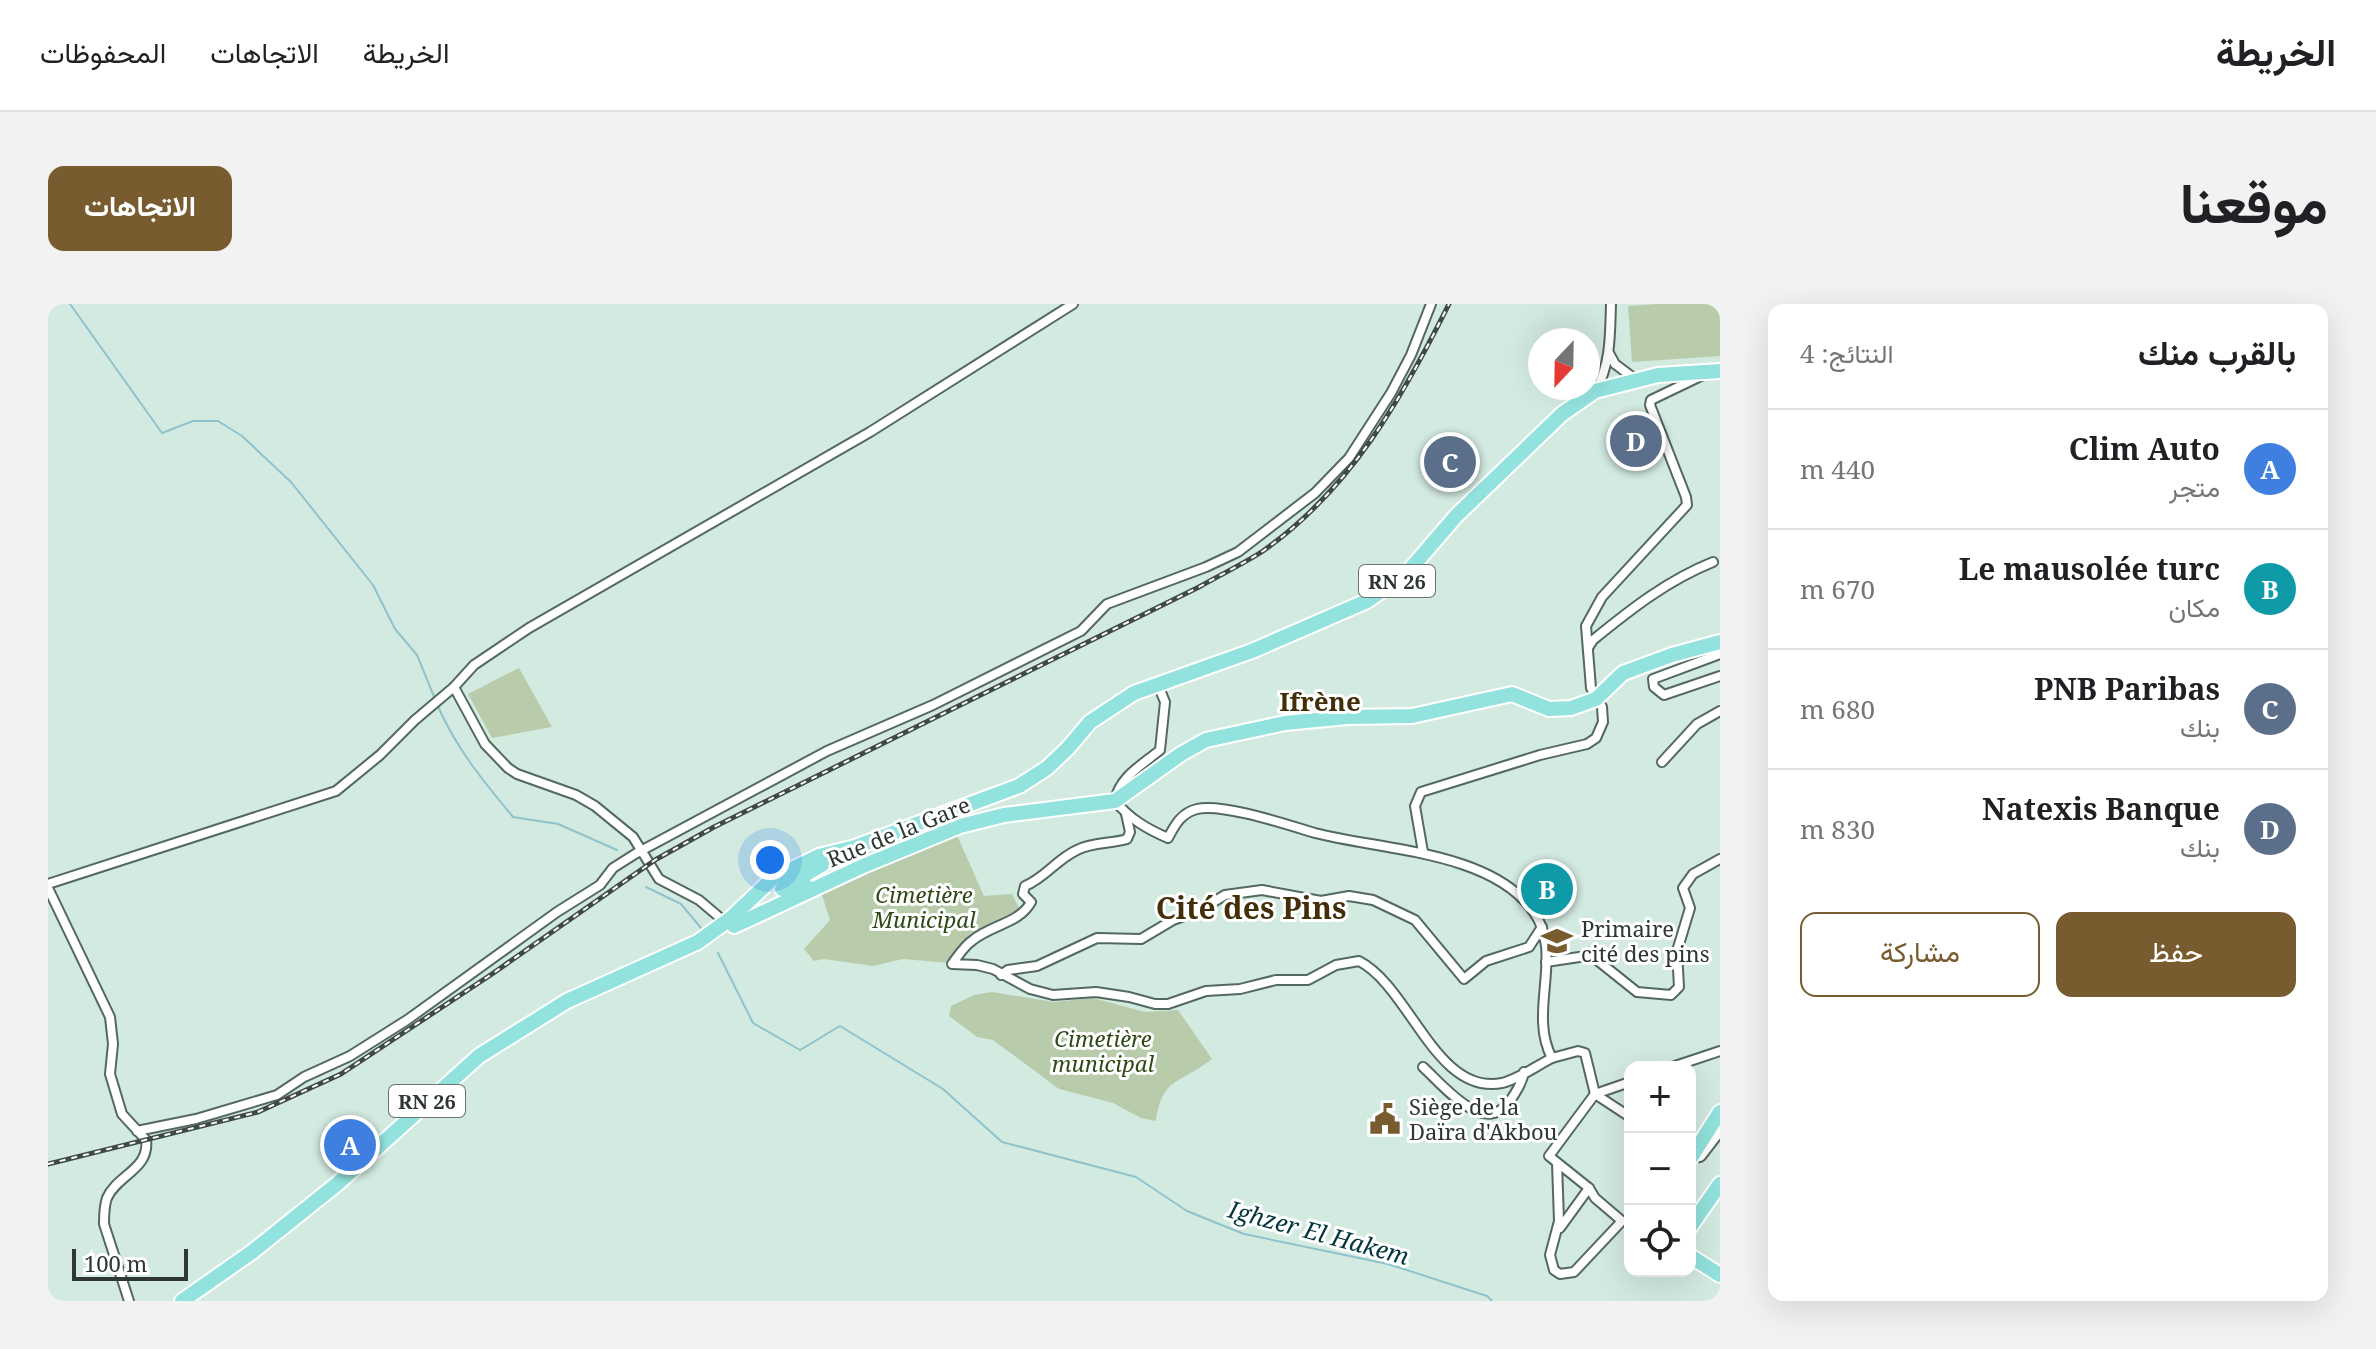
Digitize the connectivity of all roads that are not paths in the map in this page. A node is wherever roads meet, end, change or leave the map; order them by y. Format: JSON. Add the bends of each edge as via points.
{"nodes":[{"id":1,"x":1073,"y":304,"type":"edge"},
{"id":2,"x":1431,"y":304,"type":"edge"},
{"id":3,"x":1611,"y":304,"type":"edge"},
{"id":4,"x":1609,"y":352,"type":"junction"},
{"id":5,"x":1714,"y":372,"type":"edge"},
{"id":6,"x":1636,"y":380,"type":"junction"},
{"id":7,"x":1600,"y":382,"type":"edge"},
{"id":8,"x":1600,"y":390,"type":"edge"},
{"id":9,"x":1582,"y":400,"type":"edge"},
{"id":10,"x":1713,"y":562,"type":"dead end"},
{"id":11,"x":1720,"y":642,"type":"edge"},
{"id":12,"x":1587,"y":648,"type":"junction"},
{"id":13,"x":1720,"y":654,"type":"edge"},
{"id":14,"x":1720,"y":676,"type":"edge"},
{"id":15,"x":1158,"y":685,"type":"junction"},
{"id":16,"x":454,"y":687,"type":"junction"},
{"id":17,"x":1596,"y":699,"type":"junction"},
{"id":18,"x":1720,"y":711,"type":"edge"},
{"id":19,"x":1662,"y":762,"type":"dead end"},
{"id":20,"x":1115,"y":801,"type":"junction"},
{"id":21,"x":1126,"y":814,"type":"junction"},
{"id":22,"x":643,"y":851,"type":"junction"},
{"id":23,"x":1423,"y":852,"type":"junction"},
{"id":24,"x":1720,"y":859,"type":"edge"},
{"id":25,"x":863,"y":866,"type":"junction"},
{"id":26,"x":776,"y":885,"type":"junction"},
{"id":27,"x":48,"y":886,"type":"edge"},
{"id":28,"x":797,"y":895,"type":"junction"},
{"id":29,"x":769,"y":904,"type":"junction"},
{"id":30,"x":725,"y":926,"type":"junction"},
{"id":31,"x":1543,"y":927,"type":"junction"},
{"id":32,"x":701,"y":945,"type":"junction"},
{"id":33,"x":1546,"y":962,"type":"junction"},
{"id":34,"x":1001,"y":975,"type":"junction"},
{"id":35,"x":1720,"y":1051,"type":"edge"},
{"id":36,"x":1552,"y":1058,"type":"junction"},
{"id":37,"x":1690,"y":1061,"type":"edge"},
{"id":38,"x":1423,"y":1067,"type":"dead end"},
{"id":39,"x":1524,"y":1072,"type":"junction"},
{"id":40,"x":1624,"y":1084,"type":"edge"},
{"id":41,"x":1595,"y":1094,"type":"junction"},
{"id":42,"x":1720,"y":1112,"type":"edge"},
{"id":43,"x":1624,"y":1113,"type":"edge"},
{"id":44,"x":1720,"y":1130,"type":"edge"},
{"id":45,"x":137,"y":1131,"type":"junction"},
{"id":46,"x":1696,"y":1149,"type":"edge"},
{"id":47,"x":1696,"y":1157,"type":"edge"},
{"id":48,"x":1557,"y":1163,"type":"junction"},
{"id":49,"x":1720,"y":1184,"type":"edge"},
{"id":50,"x":1589,"y":1188,"type":"junction"},
{"id":51,"x":1696,"y":1218,"type":"edge"},
{"id":52,"x":1557,"y":1232,"type":"junction"},
{"id":53,"x":1696,"y":1260,"type":"edge"},
{"id":54,"x":1720,"y":1275,"type":"edge"},
{"id":55,"x":129,"y":1301,"type":"edge"},
{"id":56,"x":182,"y":1301,"type":"edge"},
{"id":57,"x":197,"y":1301,"type":"edge"}],
"edges":[{"from":1,"to":16,"type":"street","via":[[870,432],[529,628],[474,665]]},
{"from":2,"to":22,"type":"street","via":[[1411,355],[1365,437],[1315,493],[1259,538],[1228,558],[1107,604],[1081,631],[827,751]]},
{"from":3,"to":4,"type":"street"},
{"from":4,"to":6,"type":"street","via":[[1615,364]]},
{"from":4,"to":7,"type":"street"},
{"from":5,"to":6,"type":"main road","number":"RN 26"},
{"from":5,"to":12,"type":"street","via":[[1651,400],[1687,505],[1602,597],[1586,626]]},
{"from":6,"to":8,"type":"main road","number":"RN 26"},
{"from":9,"to":15,"type":"main road","number":"RN 26","via":[[1456,516],[1388,588],[1342,614]]},
{"from":10,"to":12,"type":"street","via":[[1641,601]]},
{"from":11,"to":17,"type":"main road","name":"Rue de la Gare","via":[[1623,673]]},
{"from":12,"to":17,"type":"street"},
{"from":13,"to":14,"type":"street","via":[[1653,679],[1664,695]]},
{"from":15,"to":20,"type":"street","via":[[1165,702],[1160,750],[1123,780]]},
{"from":15,"to":26,"type":"main road","number":"RN 26","via":[[1111,706],[1047,768],[1019,786],[855,847]]},
{"from":16,"to":22,"type":"street","via":[[485,744],[508,768],[595,806]]},
{"from":16,"to":27,"type":"street","via":[[336,791]]},
{"from":17,"to":20,"type":"main road","name":"Rue de la Gare","via":[[1549,709],[1512,694],[1412,716],[1332,718],[1246,731],[1206,740]]},
{"from":17,"to":23,"type":"street","via":[[1603,722],[1587,744],[1421,792],[1415,806]]},
{"from":18,"to":19,"type":"street","via":[[1697,724]]},
{"from":20,"to":21,"type":"street"},
{"from":20,"to":25,"type":"main road","name":"Rue de la Gare","via":[[960,826]]},
{"from":21,"to":23,"type":"street","via":[[1168,838],[1179,819],[1209,808]]},
{"from":21,"to":34,"type":"street","via":[[1127,839],[1090,845],[1063,858],[1025,886],[1023,894],[1031,902],[1027,909],[972,940],[952,964],[977,965]]},
{"from":22,"to":30,"type":"street","via":[[659,879],[699,900]]},
{"from":22,"to":45,"type":"street","via":[[350,1056],[277,1095]]},
{"from":23,"to":31,"type":"street","via":[[1505,883]]},
{"from":24,"to":33,"type":"street","via":[[1693,874],[1683,888],[1690,908],[1677,951],[1679,987],[1671,995],[1637,992],[1586,956]]},
{"from":25,"to":26,"type":"main road","via":[[802,887]]},
{"from":25,"to":28,"type":"main road","name":"Rue de la Gare"},
{"from":26,"to":28,"type":"main road"},
{"from":26,"to":29,"type":"main road"},
{"from":26,"to":30,"type":"main road","number":"RN 26"},
{"from":27,"to":45,"type":"street","via":[[110,1017],[110,1074],[122,1114]]},
{"from":28,"to":29,"type":"main road","name":"Rue de la Gare"},
{"from":29,"to":30,"type":"main road"},
{"from":30,"to":32,"type":"main road","number":"RN 26"},
{"from":31,"to":33,"type":"street"},
{"from":31,"to":34,"type":"street","via":[[1529,947],[1486,961],[1464,979],[1415,920],[1373,900],[1349,896],[1321,901],[1262,890],[1239,892],[1141,939],[1097,938],[1037,966]]},
{"from":32,"to":56,"type":"main road","number":"RN 26","via":[[597,986],[510,1034],[457,1074],[337,1184]]},
{"from":32,"to":57,"type":"main road","number":"RN 26","via":[[594,996],[509,1045],[348,1186]]},
{"from":33,"to":36,"type":"street","via":[[1542,1022]]},
{"from":34,"to":39,"type":"street","via":[[1053,995],[1096,992],[1168,1004],[1206,991],[1308,980],[1336,965],[1359,961],[1381,976],[1455,1072],[1487,1084]]},
{"from":35,"to":37,"type":"street"},
{"from":36,"to":39,"type":"street"},
{"from":36,"to":41,"type":"street","via":[[1585,1053]]},
{"from":38,"to":39,"type":"street","via":[[1462,1103],[1494,1114],[1505,1107]]},
{"from":40,"to":41,"type":"street"},
{"from":41,"to":43,"type":"street"},
{"from":41,"to":48,"type":"street","via":[[1549,1156]]},
{"from":42,"to":46,"type":"main road"},
{"from":44,"to":47,"type":"street"},
{"from":45,"to":55,"type":"street","via":[[146,1140],[146,1153],[115,1186],[104,1211]]},
{"from":48,"to":50,"type":"street"},
{"from":48,"to":52,"type":"street"},
{"from":49,"to":51,"type":"main road"},
{"from":50,"to":52,"type":"street"},
{"from":50,"to":52,"type":"street","via":[[1622,1221],[1567,1275],[1552,1266]]},
{"from":53,"to":54,"type":"main road"}]}
